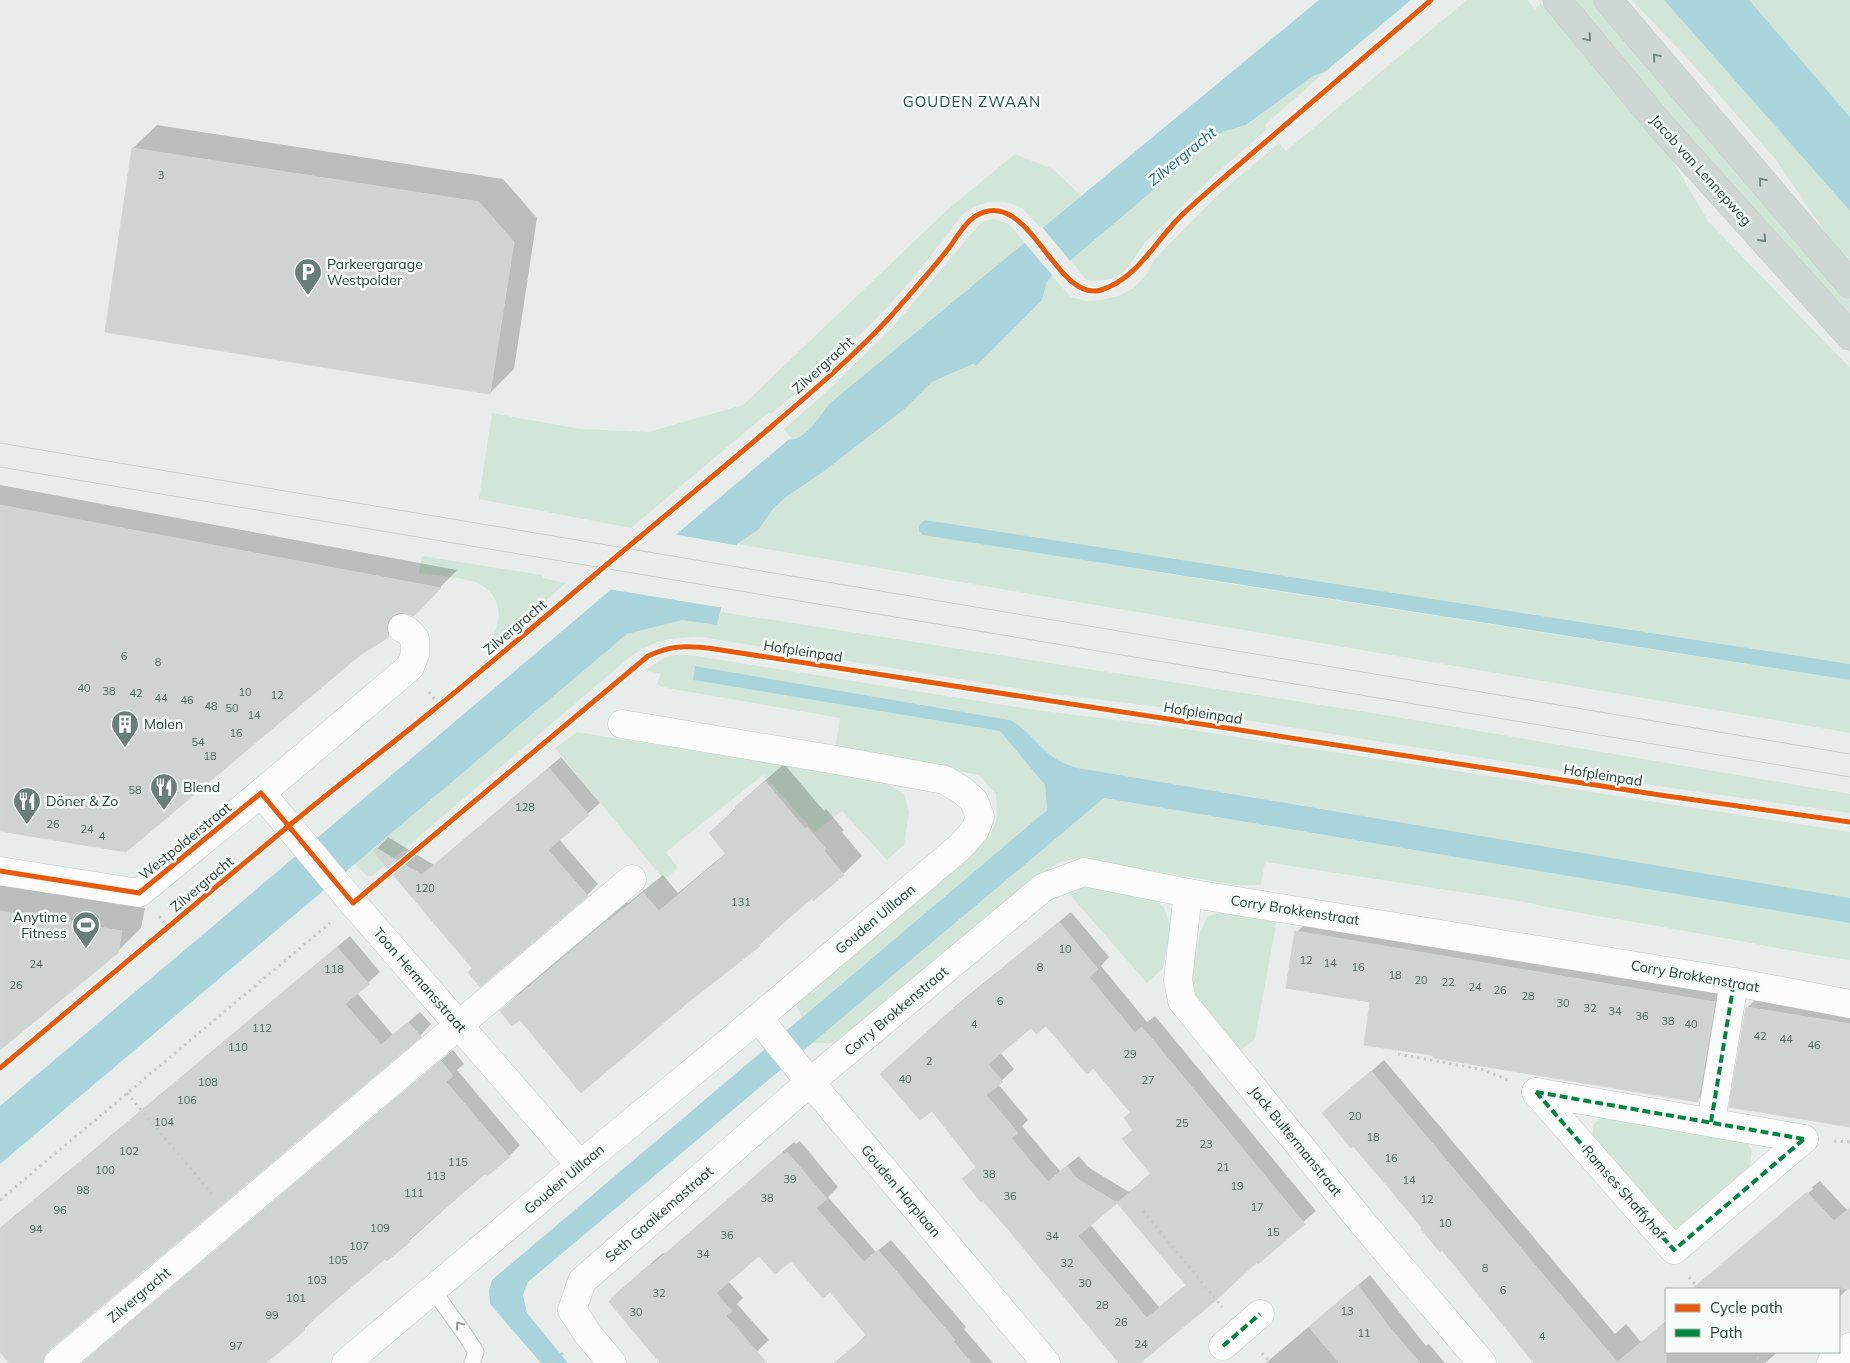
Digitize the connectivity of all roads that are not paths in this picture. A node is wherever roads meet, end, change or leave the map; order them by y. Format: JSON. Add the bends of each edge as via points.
{"nodes":[{"id":1,"x":1557,"y":0,"type":"edge"},
{"id":2,"x":1608,"y":0,"type":"edge"},
{"id":3,"x":1850,"y":284,"type":"edge"},
{"id":4,"x":1850,"y":336,"type":"edge"},
{"id":5,"x":402,"y":628,"type":"dead end"},
{"id":6,"x":622,"y":724,"type":"dead end"},
{"id":7,"x":261,"y":793,"type":"junction"},
{"id":8,"x":0,"y":871,"type":"edge"},
{"id":9,"x":632,"y":879,"type":"dead end"},
{"id":10,"x":1188,"y":893,"type":"junction"},
{"id":11,"x":1734,"y":982,"type":"junction"},
{"id":12,"x":1850,"y":1004,"type":"edge"},
{"id":13,"x":459,"y":1025,"type":"junction"},
{"id":14,"x":764,"y":1025,"type":"junction"},
{"id":15,"x":803,"y":1074,"type":"junction"},
{"id":16,"x":1711,"y":1122,"type":"junction"},
{"id":17,"x":580,"y":1165,"type":"junction"},
{"id":18,"x":433,"y":1290,"type":"junction"},
{"id":19,"x":1850,"y":1347,"type":"edge"},
{"id":20,"x":58,"y":1363,"type":"edge"},
{"id":21,"x":346,"y":1363,"type":"edge"},
{"id":22,"x":472,"y":1363,"type":"edge"},
{"id":23,"x":612,"y":1363,"type":"edge"},
{"id":24,"x":1046,"y":1363,"type":"edge"},
{"id":25,"x":1482,"y":1363,"type":"edge"},
{"id":26,"x":1831,"y":1363,"type":"edge"}],
"edges":[{"from":1,"to":4,"type":"main road","name":"Jacob van Lennepweg","one_way":true,"via":[[1661,126]]},
{"from":3,"to":2,"type":"main road","one_way":true},
{"from":5,"to":7,"type":"street","name":"Westpolderstraat","via":[[415,639],[415,654],[410,667]]},
{"from":6,"to":14,"type":"street","name":"Gouden Uillaan","via":[[930,776],[945,780],[974,801],[980,817],[975,830],[961,846]]},
{"from":7,"to":8,"type":"street","name":"Westpolderstraat","via":[[139,893]]},
{"from":7,"to":13,"type":"street","name":"Toon Hermansstraat"},
{"from":9,"to":13,"type":"street","name":"Zilvergracht"},
{"from":10,"to":11,"type":"street","name":"Corry Brokkenstraat"},
{"from":10,"to":15,"type":"street","name":"Corry Brokkenstraat","via":[[1084,872],[1044,887]]},
{"from":10,"to":25,"type":"street","name":"Jack Bultermanstraat","via":[[1178,980],[1182,1001],[1366,1227]]},
{"from":11,"to":12,"type":"street","name":"Corry Brokkenstraat"},
{"from":11,"to":16,"type":"street"},
{"from":13,"to":17,"type":"street","name":"Toon Hermansstraat"},
{"from":13,"to":20,"type":"street","name":"Zilvergracht"},
{"from":14,"to":15,"type":"street","name":"Gouden Harplaan"},
{"from":14,"to":17,"type":"street","name":"Gouden Uillaan"},
{"from":15,"to":23,"type":"street","name":"Seth Gaaikemastraat","via":[[582,1281],[572,1310]]},
{"from":15,"to":24,"type":"street","name":"Gouden Harplaan"},
{"from":16,"to":16,"type":"street","name":"Ramses Shaffyhof","via":[[1804,1139],[1674,1250],[1536,1092]]},
{"from":17,"to":18,"type":"street","name":"Gouden Uillaan"},
{"from":18,"to":21,"type":"street","name":"Gouden Uillaan"},
{"from":22,"to":18,"type":"lane","one_way":true,"via":[[476,1352]]},
{"from":19,"to":26,"type":"street"}]}
